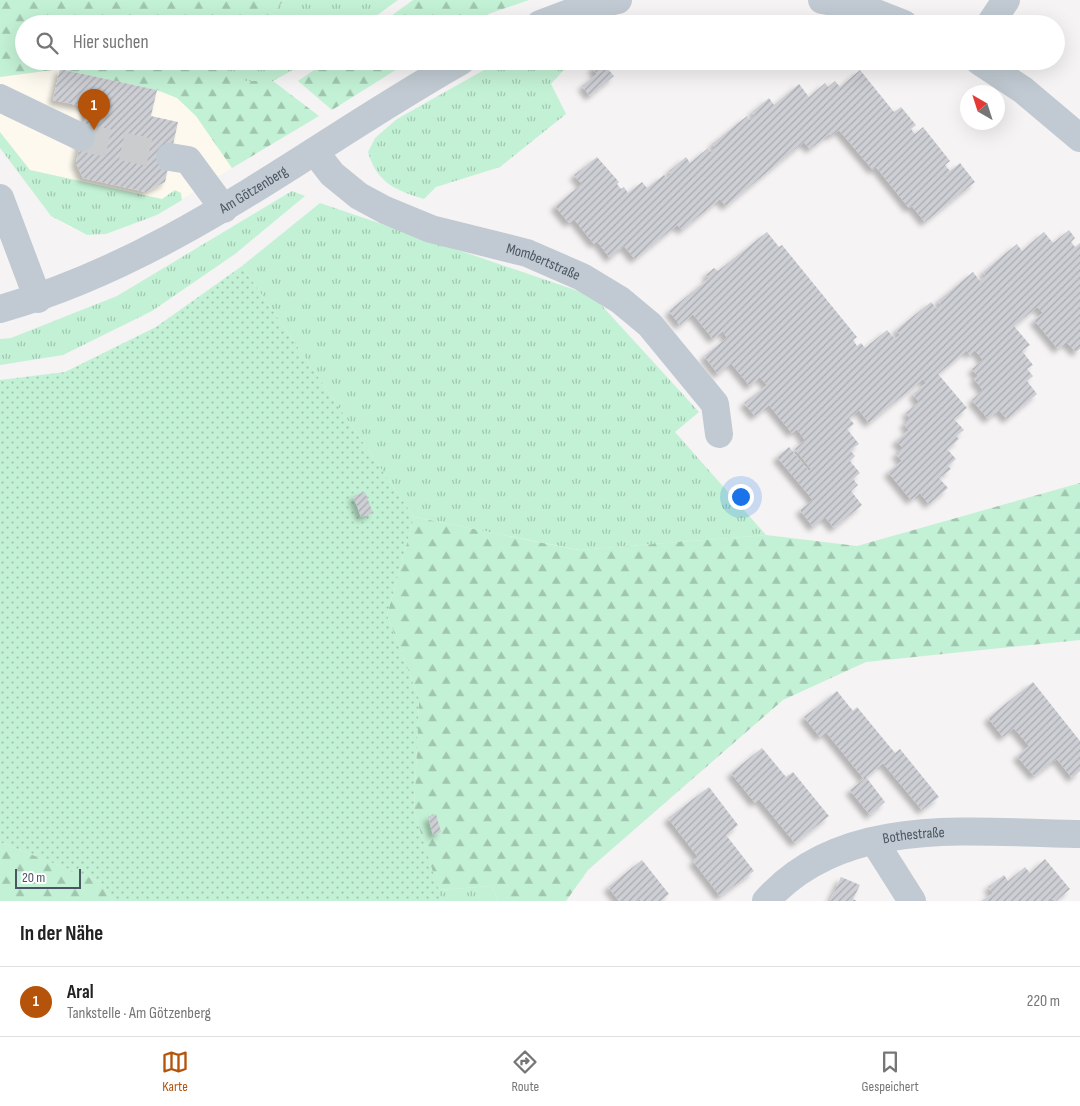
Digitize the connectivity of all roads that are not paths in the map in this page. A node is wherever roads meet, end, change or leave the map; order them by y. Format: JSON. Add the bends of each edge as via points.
{"nodes":[{"id":1,"x":618,"y":0,"type":"edge"},
{"id":2,"x":822,"y":0,"type":"edge"},
{"id":3,"x":1006,"y":0,"type":"edge"},
{"id":4,"x":563,"y":15,"type":"edge"},
{"id":5,"x":880,"y":15,"type":"edge"},
{"id":6,"x":996,"y":15,"type":"edge"},
{"id":7,"x":447,"y":70,"type":"edge"},
{"id":8,"x":992,"y":70,"type":"edge"},
{"id":9,"x":0,"y":98,"type":"edge"},
{"id":10,"x":81,"y":137,"type":"tunnel mouth"},
{"id":11,"x":1080,"y":138,"type":"edge"},
{"id":12,"x":315,"y":152,"type":"junction"},
{"id":13,"x":170,"y":157,"type":"tunnel mouth"},
{"id":14,"x":0,"y":198,"type":"edge"},
{"id":15,"x":224,"y":209,"type":"junction"},
{"id":16,"x":38,"y":298,"type":"junction"},
{"id":17,"x":0,"y":309,"type":"edge"},
{"id":18,"x":719,"y":434,"type":"dead end"},
{"id":19,"x":1080,"y":834,"type":"edge"},
{"id":20,"x":874,"y":841,"type":"junction"},
{"id":21,"x":766,"y":901,"type":"edge"},
{"id":22,"x":912,"y":901,"type":"edge"}],
"edges":[{"from":1,"to":4,"type":"street"},
{"from":2,"to":5,"type":"street"},
{"from":3,"to":6,"type":"street"},
{"from":7,"to":12,"type":"street","name":"Am Götzenberg"},
{"from":8,"to":11,"type":"street"},
{"from":9,"to":10,"type":"street"},
{"from":12,"to":15,"type":"street","name":"Am Götzenberg"},
{"from":12,"to":18,"type":"street","name":"Mombertstraße","via":[[332,174],[359,196],[385,210],[431,229],[527,253],[582,277],[620,300],[650,325],[715,404]]},
{"from":13,"to":15,"type":"street","via":[[188,160]]},
{"from":14,"to":16,"type":"street"},
{"from":15,"to":16,"type":"street","name":"Am Götzenberg","via":[[148,251]]},
{"from":16,"to":17,"type":"street","name":"Am Götzenberg"},
{"from":19,"to":20,"type":"street","name":"Bothestraße","via":[[934,832]]},
{"from":20,"to":21,"type":"street","name":"Bothestraße","via":[[811,864],[790,878]]},
{"from":20,"to":22,"type":"street"}]}
